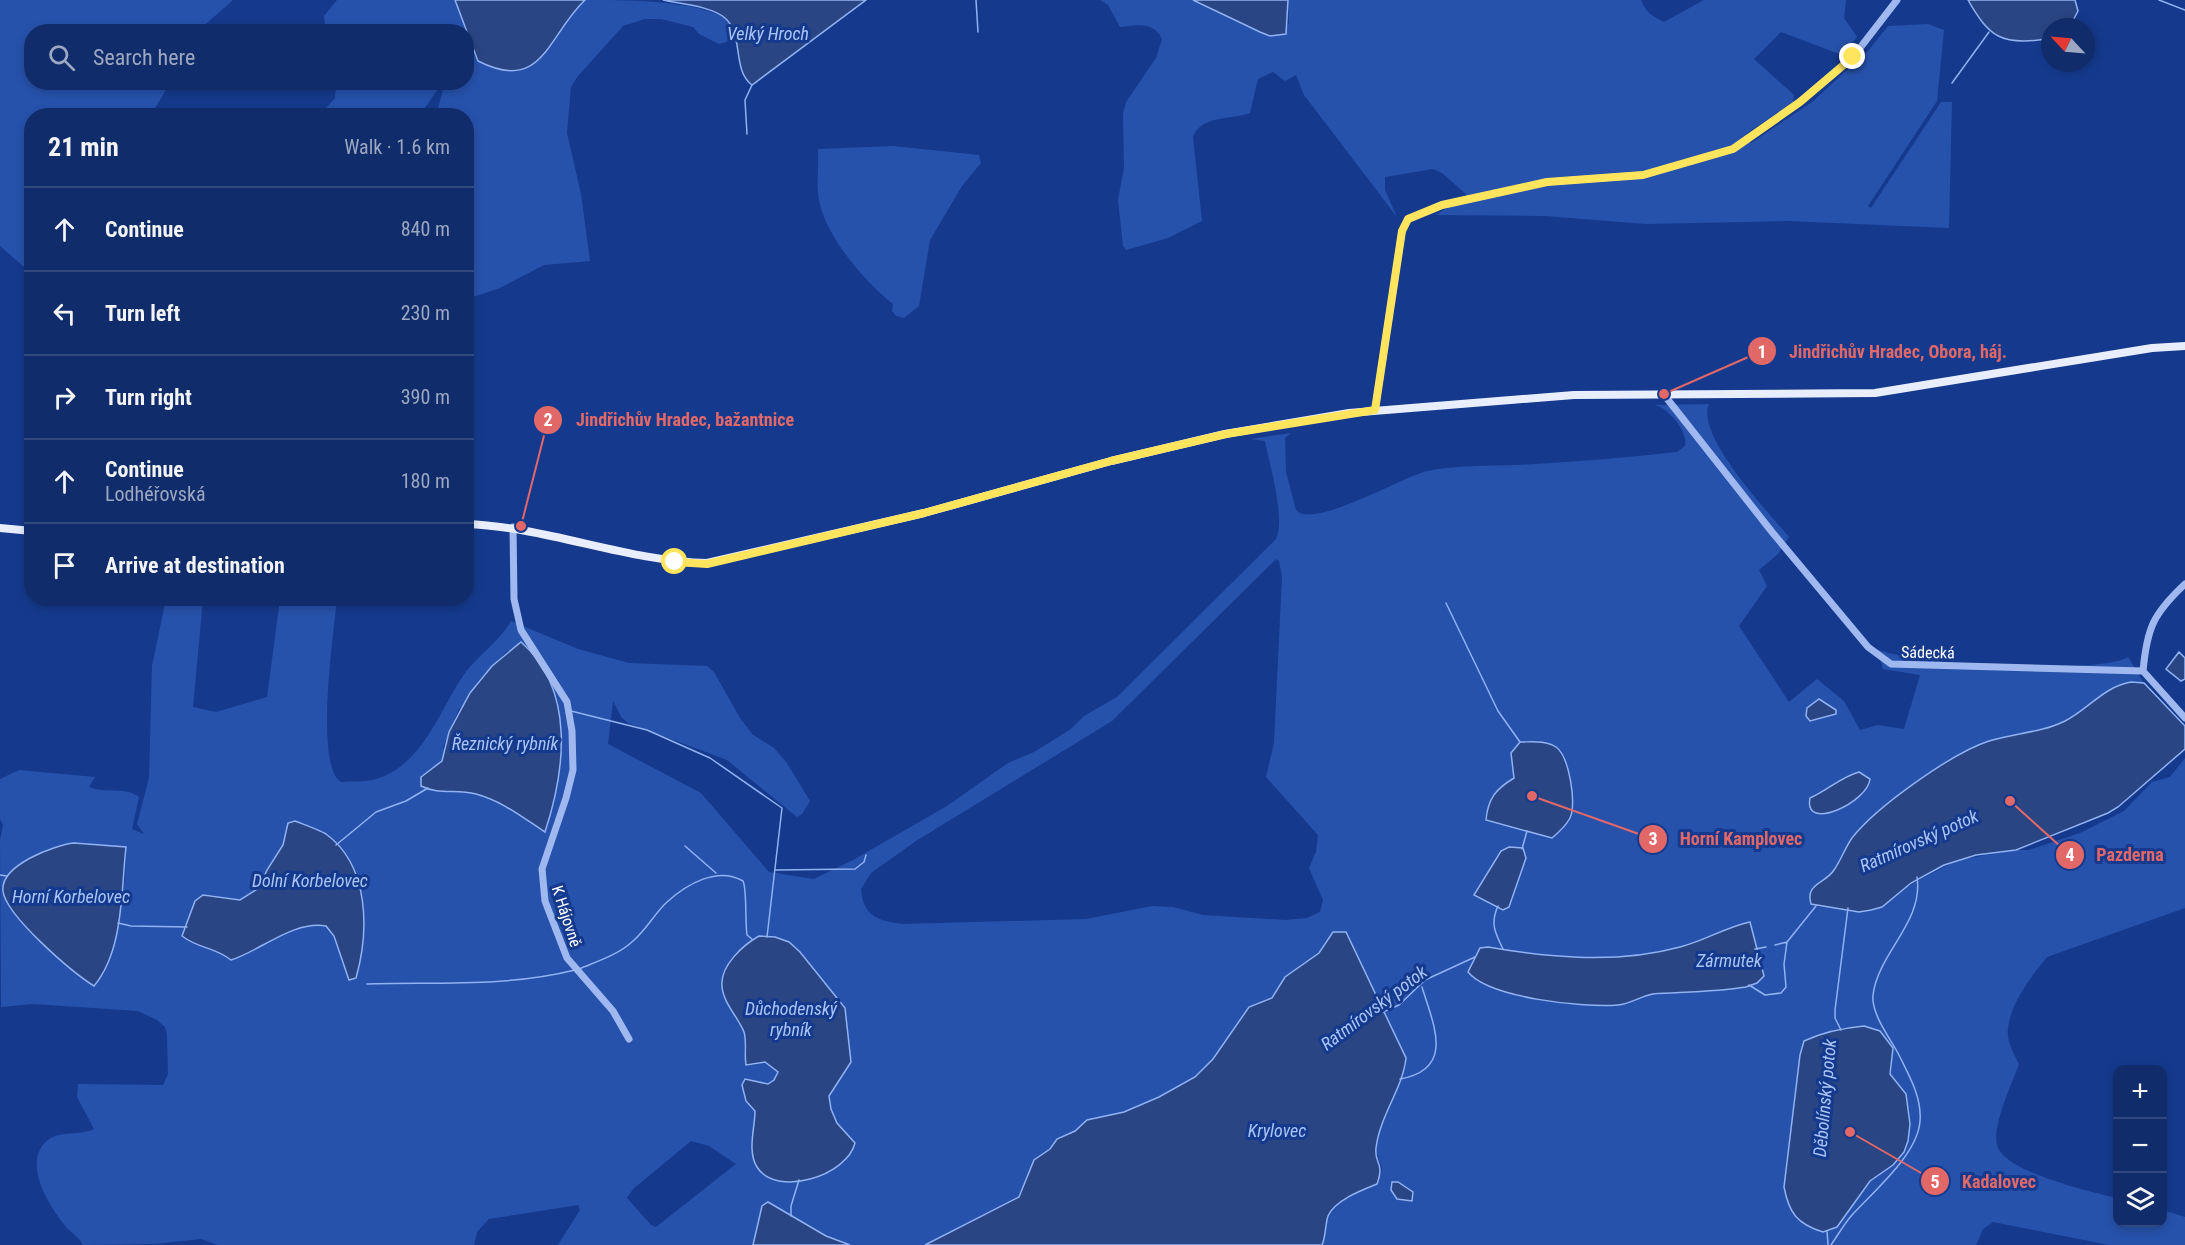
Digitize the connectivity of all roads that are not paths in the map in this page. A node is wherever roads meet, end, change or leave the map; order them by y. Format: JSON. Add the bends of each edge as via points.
{"nodes":[{"id":1,"x":1897,"y":0,"type":"edge"},
{"id":2,"x":2185,"y":346,"type":"edge"},
{"id":3,"x":1665,"y":396,"type":"junction"},
{"id":4,"x":1375,"y":410,"type":"junction"},
{"id":5,"x":474,"y":525,"type":"edge"},
{"id":6,"x":0,"y":528,"type":"edge"},
{"id":7,"x":513,"y":528,"type":"junction"},
{"id":8,"x":24,"y":530,"type":"edge"},
{"id":9,"x":2185,"y":584,"type":"edge"},
{"id":10,"x":2143,"y":671,"type":"junction"},
{"id":11,"x":2185,"y":718,"type":"edge"},
{"id":12,"x":629,"y":1039,"type":"dead end"}],
"edges":[{"from":1,"to":4,"type":"street","via":[[1853,57],[1800,102],[1733,149],[1643,175],[1547,182],[1442,205],[1408,219],[1402,231]]},
{"from":2,"to":3,"type":"main road","via":[[1875,393]]},
{"from":3,"to":4,"type":"main road","via":[[1574,395]]},
{"from":3,"to":10,"type":"street","name":"Sádecká","via":[[1868,647],[1891,664]]},
{"from":4,"to":7,"type":"main road","via":[[1226,434],[924,513],[707,564],[675,562]]},
{"from":5,"to":7,"type":"main road"},
{"from":6,"to":8,"type":"main road"},
{"from":7,"to":12,"type":"street","name":"K Hájovně","via":[[514,599],[521,630],[567,702],[572,732],[573,770],[542,869],[546,901],[567,958],[613,1011]]},
{"from":9,"to":10,"type":"street","via":[[2154,617],[2145,646]]},
{"from":10,"to":11,"type":"street"}]}
